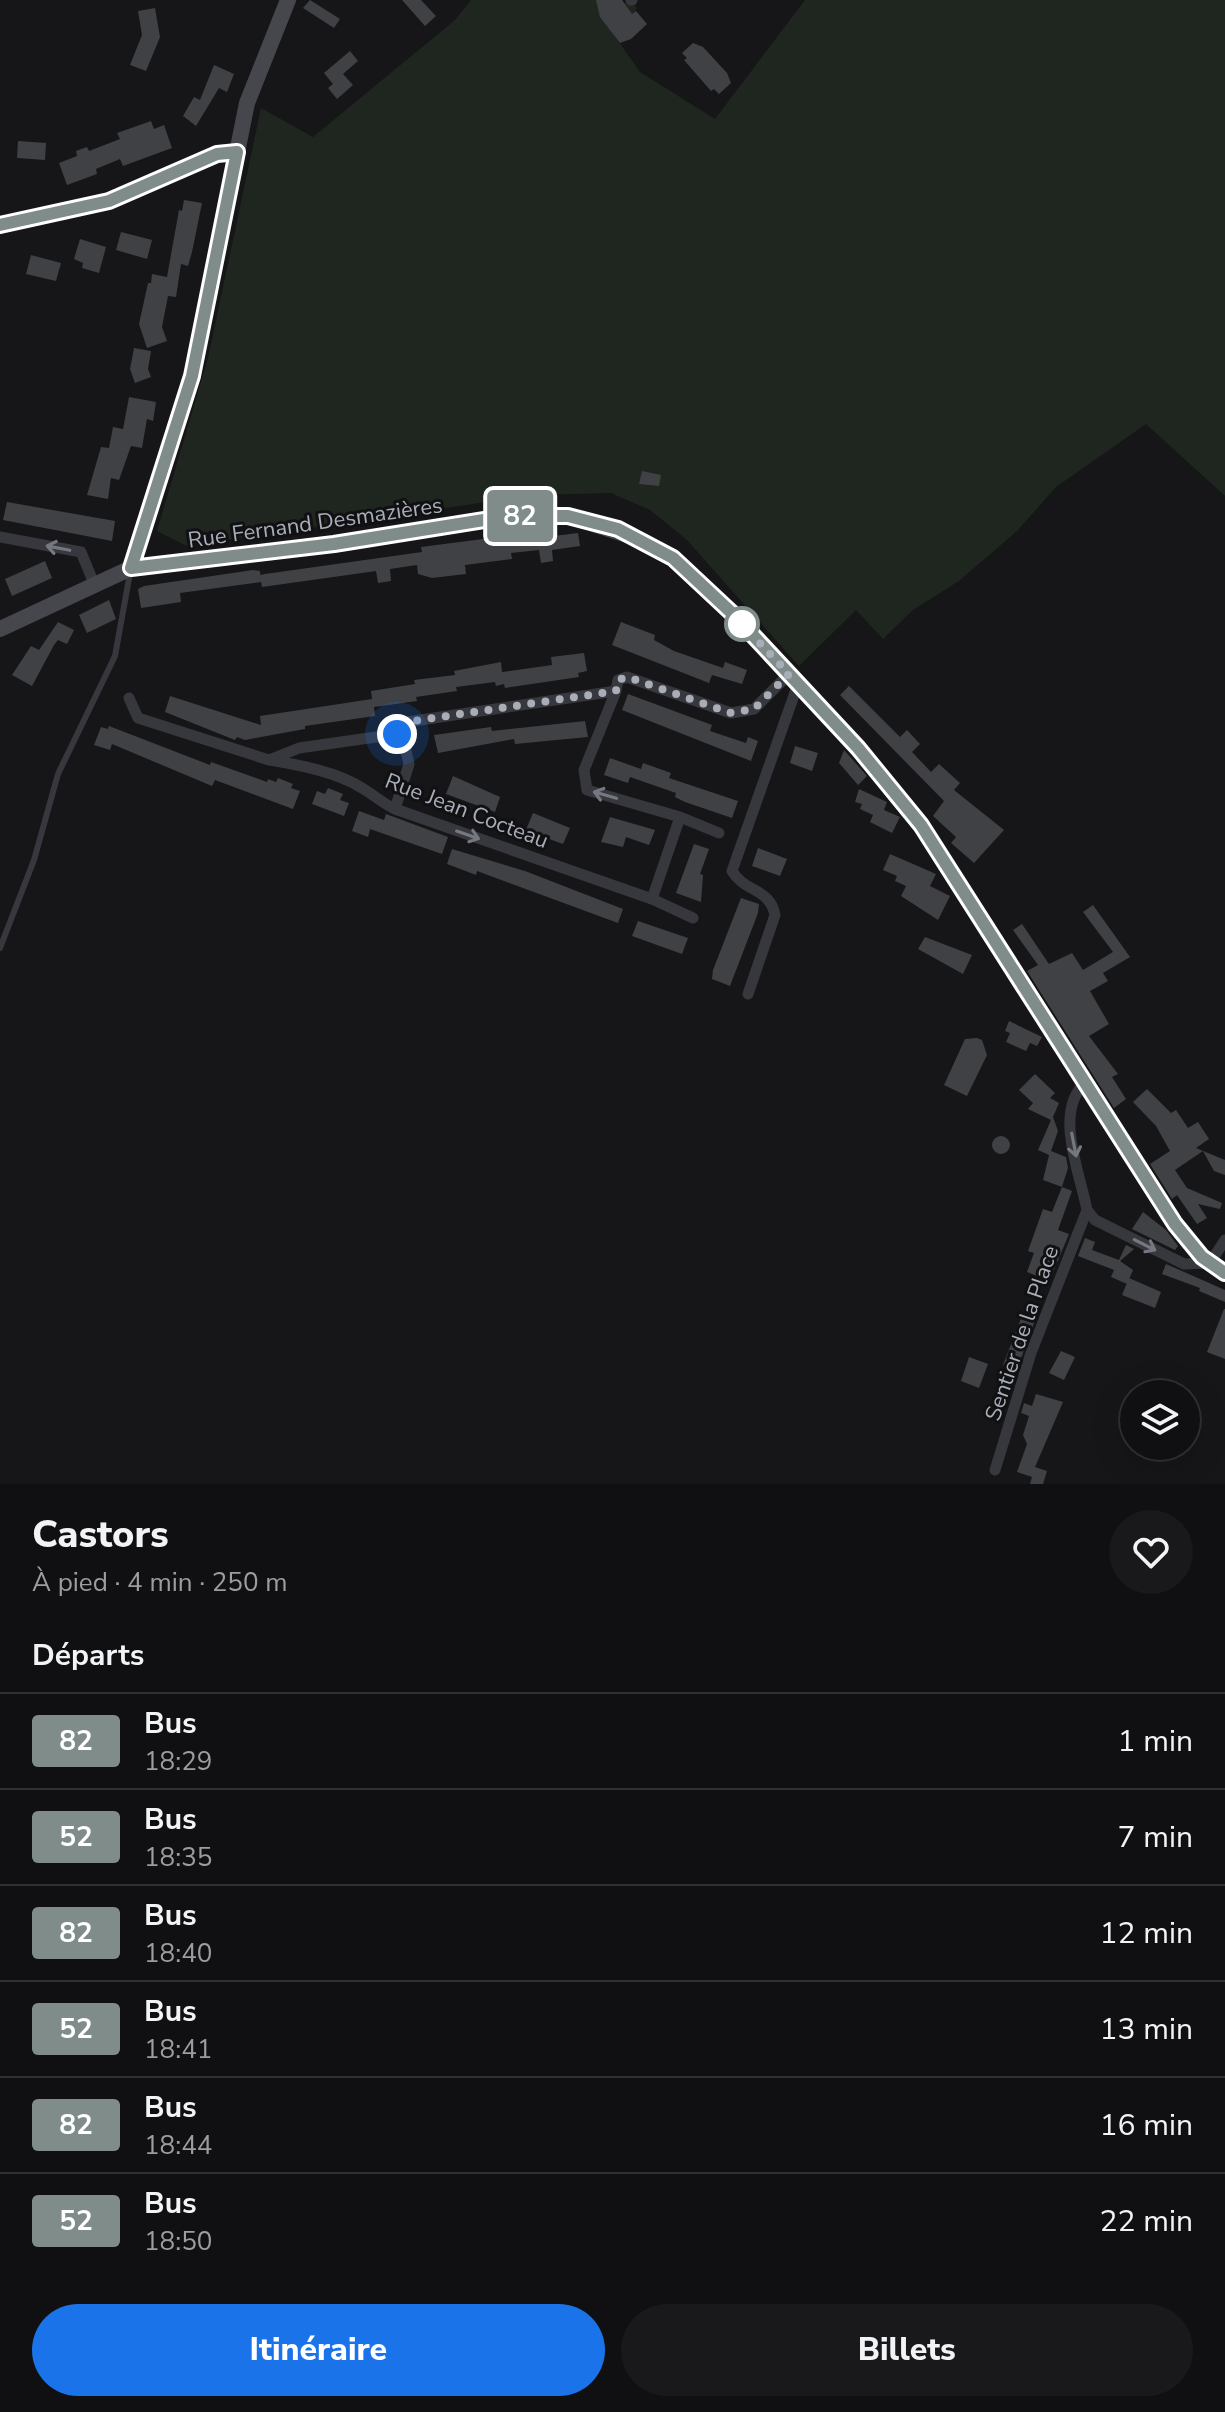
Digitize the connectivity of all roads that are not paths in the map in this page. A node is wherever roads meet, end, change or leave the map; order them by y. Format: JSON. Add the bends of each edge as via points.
{"nodes":[{"id":1,"x":288,"y":0,"type":"edge"},
{"id":2,"x":237,"y":152,"type":"junction"},
{"id":3,"x":0,"y":225,"type":"edge"},
{"id":4,"x":0,"y":537,"type":"edge"},
{"id":5,"x":131,"y":568,"type":"junction"},
{"id":6,"x":95,"y":586,"type":"junction"},
{"id":7,"x":0,"y":629,"type":"edge"},
{"id":8,"x":793,"y":679,"type":"junction"},
{"id":9,"x":616,"y":691,"type":"junction"},
{"id":10,"x":129,"y":698,"type":"dead end"},
{"id":11,"x":400,"y":723,"type":"junction"},
{"id":12,"x":269,"y":760,"type":"junction"},
{"id":13,"x":395,"y":809,"type":"junction"},
{"id":14,"x":680,"y":817,"type":"junction"},
{"id":15,"x":719,"y":833,"type":"dead end"},
{"id":16,"x":652,"y":899,"type":"junction"},
{"id":17,"x":693,"y":918,"type":"dead end"},
{"id":18,"x":0,"y":948,"type":"edge"},
{"id":19,"x":748,"y":994,"type":"dead end"},
{"id":20,"x":1084,"y":1084,"type":"junction"},
{"id":21,"x":1087,"y":1210,"type":"junction"},
{"id":22,"x":1225,"y":1240,"type":"edge"},
{"id":23,"x":1210,"y":1263,"type":"junction"},
{"id":24,"x":1225,"y":1273,"type":"edge"},
{"id":25,"x":995,"y":1470,"type":"dead end"}],
"edges":[{"from":1,"to":2,"type":"street","via":[[247,103]]},
{"from":2,"to":3,"type":"street","via":[[217,154],[109,201]]},
{"from":2,"to":5,"type":"street","via":[[192,376]]},
{"from":6,"to":4,"type":"street","one_way":true,"via":[[81,552]]},
{"from":5,"to":6,"type":"street","name":"Rue Fernand Desmazières"},
{"from":5,"to":8,"type":"street","name":"Rue Fernand Desmazières","via":[[509,516],[568,516],[618,529],[673,558]]},
{"from":5,"to":18,"type":"lane","via":[[115,656],[58,774],[34,860]]},
{"from":6,"to":7,"type":"street","name":"Rue Fernand Desmazières"},
{"from":8,"to":9,"type":"street","name":"Rue Jean Cocteau","via":[[754,709],[731,713],[627,677],[618,680]]},
{"from":8,"to":19,"type":"street","via":[[732,871],[738,881],[764,893],[775,915]]},
{"from":8,"to":20,"type":"street","name":"Rue Fernand Desmazières","via":[[921,825]]},
{"from":9,"to":11,"type":"street","name":"Rue Jean Cocteau"},
{"from":14,"to":9,"type":"street","one_way":true,"via":[[587,790],[584,770]]},
{"from":10,"to":12,"type":"street","name":"Rue Jean Cocteau","via":[[138,718]]},
{"from":11,"to":12,"type":"street","name":"Rue Jean Cocteau","via":[[397,734],[299,748]]},
{"from":11,"to":13,"type":"street","via":[[409,764]]},
{"from":12,"to":13,"type":"street","name":"Rue Jean Cocteau","via":[[301,765],[362,788]]},
{"from":13,"to":16,"type":"street","name":"Rue Jean Cocteau","one_way":true},
{"from":14,"to":15,"type":"street"},
{"from":14,"to":16,"type":"street"},
{"from":16,"to":17,"type":"street","name":"Rue Jean Cocteau"},
{"from":20,"to":21,"type":"street","one_way":true,"via":[[1074,1094],[1069,1117]]},
{"from":20,"to":23,"type":"street","name":"Rue Fernand Desmazières","via":[[1175,1224]]},
{"from":21,"to":23,"type":"street","one_way":true,"via":[[1095,1220],[1184,1264]]},
{"from":21,"to":25,"type":"street","name":"Sentier de la Place","via":[[1031,1353]]},
{"from":22,"to":23,"type":"street"},
{"from":23,"to":24,"type":"street"}]}
